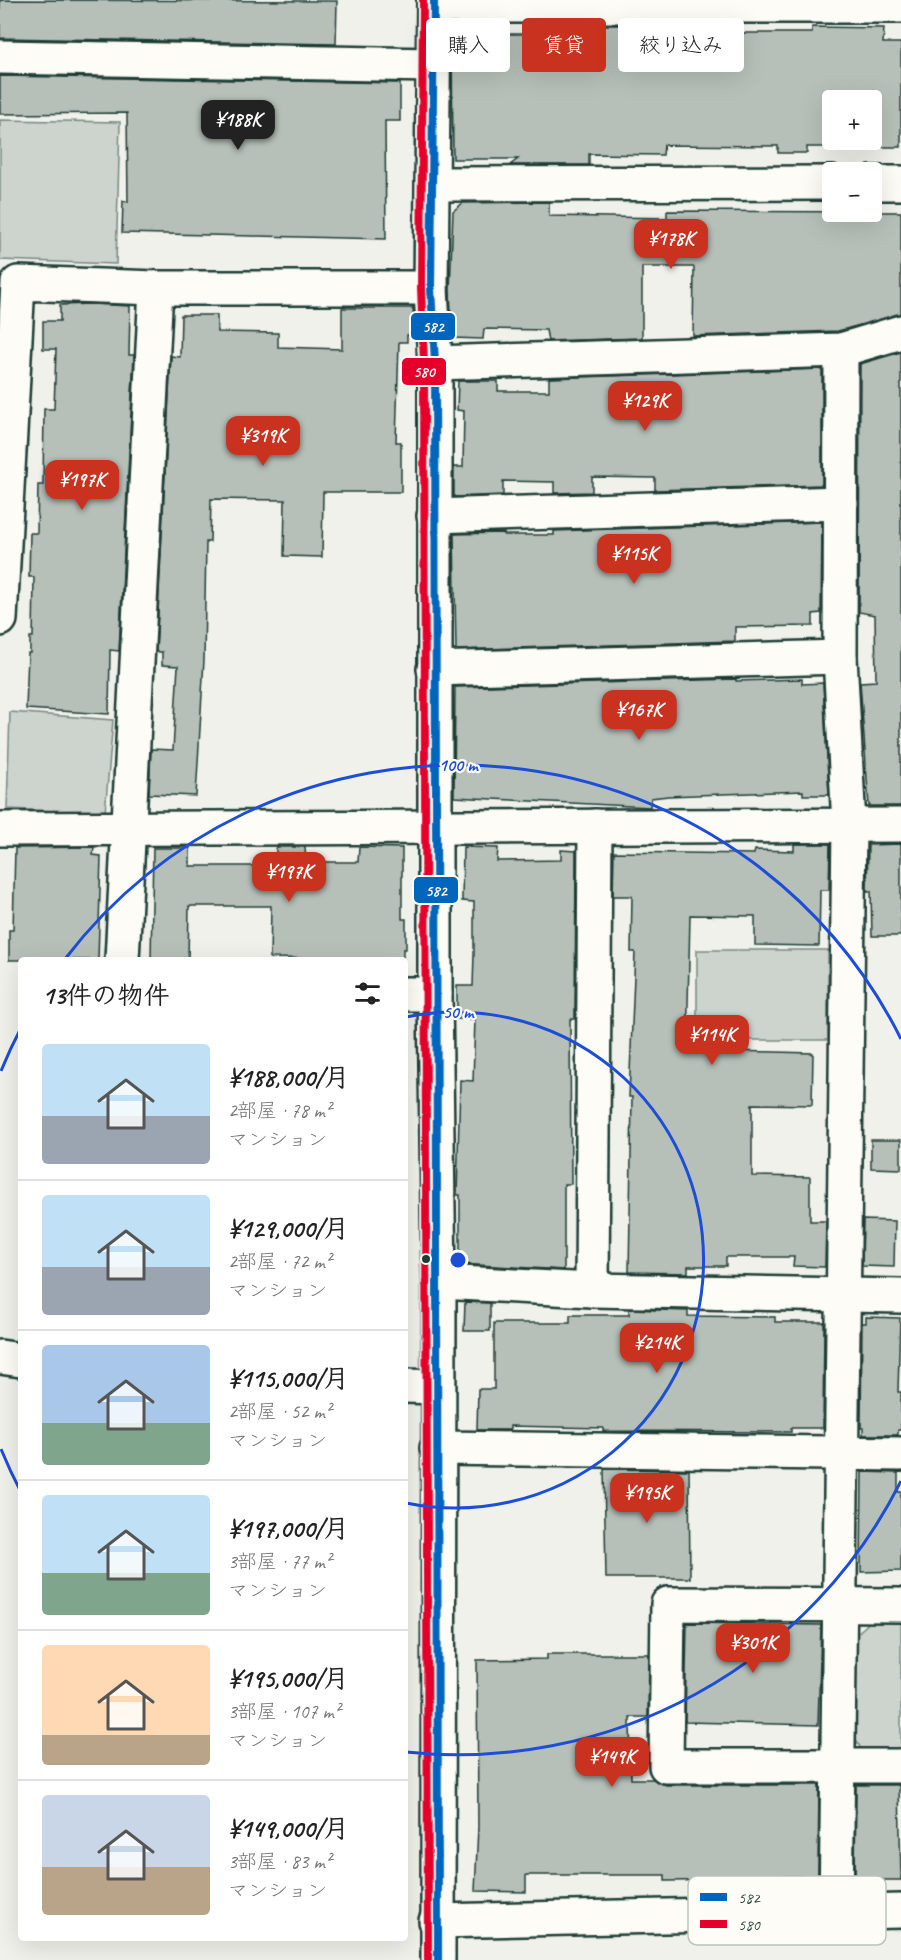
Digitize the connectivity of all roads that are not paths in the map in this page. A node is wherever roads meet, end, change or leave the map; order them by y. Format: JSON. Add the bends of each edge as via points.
{"nodes":[{"id":1,"x":434,"y":3,"type":"edge"},
{"id":2,"x":901,"y":6,"type":"edge"},
{"id":3,"x":434,"y":18,"type":"edge"},
{"id":4,"x":0,"y":57,"type":"edge"},
{"id":5,"x":426,"y":65,"type":"edge"},
{"id":6,"x":433,"y":72,"type":"edge"},
{"id":7,"x":822,"y":183,"type":"edge"},
{"id":8,"x":882,"y":183,"type":"edge"},
{"id":9,"x":901,"y":183,"type":"edge"},
{"id":10,"x":434,"y":184,"type":"junction"},
{"id":11,"x":9,"y":282,"type":"edge"},
{"id":12,"x":156,"y":288,"type":"junction"},
{"id":13,"x":431,"y":288,"type":"junction"},
{"id":14,"x":901,"y":332,"type":"edge"},
{"id":15,"x":841,"y":350,"type":"junction"},
{"id":16,"x":435,"y":363,"type":"junction"},
{"id":17,"x":841,"y":503,"type":"junction"},
{"id":18,"x":434,"y":516,"type":"junction"},
{"id":19,"x":0,"y":619,"type":"edge"},
{"id":20,"x":840,"y":657,"type":"junction"},
{"id":21,"x":434,"y":669,"type":"junction"},
{"id":22,"x":849,"y":825,"type":"junction"},
{"id":23,"x":901,"y":825,"type":"edge"},
{"id":24,"x":435,"y":826,"type":"junction"},
{"id":25,"x":596,"y":826,"type":"junction"},
{"id":26,"x":129,"y":828,"type":"junction"},
{"id":27,"x":0,"y":829,"type":"edge"},
{"id":28,"x":122,"y":957,"type":"edge"},
{"id":29,"x":420,"y":994,"type":"edge"},
{"id":30,"x":439,"y":1282,"type":"junction"},
{"id":31,"x":592,"y":1290,"type":"junction"},
{"id":32,"x":843,"y":1295,"type":"junction"},
{"id":33,"x":901,"y":1296,"type":"edge"},
{"id":34,"x":0,"y":1357,"type":"edge"},
{"id":35,"x":18,"y":1360,"type":"edge"},
{"id":36,"x":408,"y":1386,"type":"edge"},
{"id":37,"x":437,"y":1387,"type":"junction"},
{"id":38,"x":437,"y":1448,"type":"junction"},
{"id":39,"x":842,"y":1453,"type":"junction"},
{"id":40,"x":901,"y":1454,"type":"edge"},
{"id":41,"x":840,"y":1605,"type":"junction"},
{"id":42,"x":901,"y":1605,"type":"edge"},
{"id":43,"x":837,"y":1766,"type":"junction"},
{"id":44,"x":901,"y":1766,"type":"edge"},
{"id":45,"x":836,"y":1876,"type":"edge"},
{"id":46,"x":901,"y":1911,"type":"edge"},
{"id":47,"x":886,"y":1912,"type":"edge"},
{"id":48,"x":688,"y":1917,"type":"edge"},
{"id":49,"x":436,"y":1922,"type":"junction"},
{"id":50,"x":438,"y":1960,"type":"edge"}],
"edges":[{"from":1,"to":2,"type":"street"},
{"from":1,"to":3,"type":"street"},
{"from":4,"to":5,"type":"street"},
{"from":6,"to":10,"type":"street"},
{"from":7,"to":10,"type":"street"},
{"from":8,"to":9,"type":"street"},
{"from":10,"to":13,"type":"street"},
{"from":11,"to":12,"type":"street"},
{"from":11,"to":19,"type":"street"},
{"from":12,"to":13,"type":"street"},
{"from":12,"to":26,"type":"street"},
{"from":13,"to":16,"type":"street"},
{"from":14,"to":15,"type":"street"},
{"from":15,"to":16,"type":"street"},
{"from":15,"to":17,"type":"street"},
{"from":16,"to":18,"type":"street"},
{"from":17,"to":18,"type":"street"},
{"from":17,"to":20,"type":"street"},
{"from":18,"to":21,"type":"street"},
{"from":20,"to":21,"type":"street"},
{"from":20,"to":22,"type":"street"},
{"from":21,"to":24,"type":"street"},
{"from":22,"to":23,"type":"street"},
{"from":22,"to":25,"type":"street"},
{"from":22,"to":32,"type":"street"},
{"from":24,"to":25,"type":"street"},
{"from":24,"to":26,"type":"street"},
{"from":24,"to":29,"type":"street"},
{"from":25,"to":31,"type":"street"},
{"from":26,"to":27,"type":"street"},
{"from":26,"to":28,"type":"street"},
{"from":29,"to":30,"type":"street"},
{"from":30,"to":31,"type":"street"},
{"from":30,"to":37,"type":"street"},
{"from":31,"to":32,"type":"street"},
{"from":32,"to":33,"type":"street"},
{"from":32,"to":39,"type":"street"},
{"from":34,"to":35,"type":"street"},
{"from":36,"to":37,"type":"street"},
{"from":37,"to":38,"type":"street"},
{"from":38,"to":39,"type":"street"},
{"from":38,"to":49,"type":"street"},
{"from":39,"to":40,"type":"street"},
{"from":39,"to":41,"type":"street"},
{"from":41,"to":42,"type":"street"},
{"from":41,"to":43,"type":"street"},
{"from":41,"to":43,"type":"street","via":[[668,1604],[666,1766]]},
{"from":43,"to":44,"type":"street"},
{"from":43,"to":45,"type":"street"},
{"from":46,"to":47,"type":"street"},
{"from":48,"to":49,"type":"street"},
{"from":49,"to":50,"type":"street"}]}
